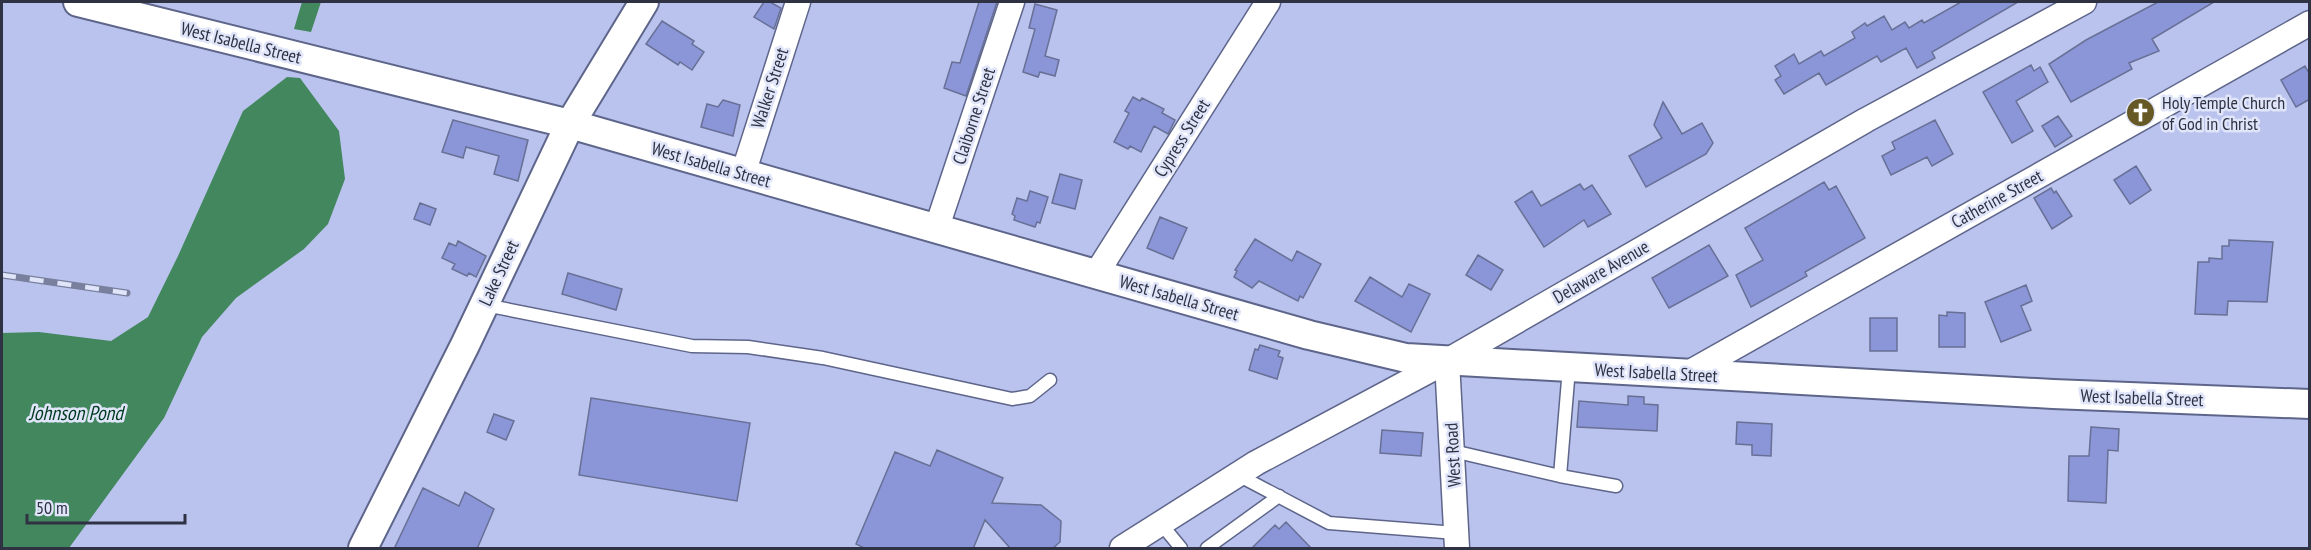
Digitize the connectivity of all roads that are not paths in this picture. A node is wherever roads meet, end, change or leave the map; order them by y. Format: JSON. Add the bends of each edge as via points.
{"nodes":[{"id":1,"x":78,"y":2,"type":"edge"},
{"id":2,"x":644,"y":2,"type":"edge"},
{"id":3,"x":798,"y":2,"type":"edge"},
{"id":4,"x":1012,"y":2,"type":"edge"},
{"id":5,"x":1268,"y":2,"type":"edge"},
{"id":6,"x":2084,"y":2,"type":"edge"},
{"id":7,"x":2310,"y":23,"type":"edge"},
{"id":8,"x":570,"y":124,"type":"junction"},
{"id":9,"x":743,"y":174,"type":"junction"},
{"id":10,"x":936,"y":230,"type":"junction"},
{"id":11,"x":1096,"y":274,"type":"junction"},
{"id":12,"x":484,"y":305,"type":"junction"},
{"id":13,"x":1447,"y":362,"type":"junction"},
{"id":14,"x":1569,"y":368,"type":"junction"},
{"id":15,"x":1685,"y":375,"type":"junction"},
{"id":16,"x":1050,"y":380,"type":"dead end"},
{"id":17,"x":2310,"y":404,"type":"edge"},
{"id":18,"x":1453,"y":451,"type":"junction"},
{"id":19,"x":1238,"y":475,"type":"junction"},
{"id":20,"x":1560,"y":476,"type":"junction"},
{"id":21,"x":1616,"y":486,"type":"dead end"},
{"id":22,"x":1279,"y":496,"type":"junction"},
{"id":23,"x":1162,"y":525,"type":"junction"},
{"id":24,"x":1456,"y":541,"type":"edge"},
{"id":25,"x":363,"y":549,"type":"edge"},
{"id":26,"x":1122,"y":549,"type":"edge"},
{"id":27,"x":1181,"y":549,"type":"edge"},
{"id":28,"x":1207,"y":549,"type":"edge"}],
"edges":[{"from":1,"to":8,"type":"street","name":"West Isabella Street"},
{"from":2,"to":8,"type":"street","name":"Lake Street"},
{"from":3,"to":9,"type":"street","name":"Walker Street"},
{"from":4,"to":10,"type":"street","name":"Claiborne Street"},
{"from":5,"to":11,"type":"street","name":"Cypress Street"},
{"from":6,"to":13,"type":"street","name":"Delaware Avenue","via":[[1846,132]]},
{"from":7,"to":15,"type":"street","name":"Catherine Street"},
{"from":8,"to":9,"type":"street","name":"West Isabella Street"},
{"from":8,"to":12,"type":"street","name":"Lake Street"},
{"from":9,"to":10,"type":"street","name":"West Isabella Street"},
{"from":10,"to":11,"type":"street","name":"West Isabella Street"},
{"from":11,"to":13,"type":"street","name":"West Isabella Street","via":[[1360,348]]},
{"from":12,"to":16,"type":"lane","via":[[692,346],[748,347],[823,358],[1012,399],[1030,396]]},
{"from":12,"to":25,"type":"street","name":"Lake Street"},
{"from":13,"to":14,"type":"street","name":"West Isabella Street"},
{"from":13,"to":18,"type":"street","name":"West Road"},
{"from":13,"to":19,"type":"street","name":"Delaware Avenue"},
{"from":14,"to":15,"type":"street","name":"West Isabella Street"},
{"from":14,"to":20,"type":"lane"},
{"from":15,"to":17,"type":"street","name":"West Isabella Street"},
{"from":18,"to":20,"type":"lane"},
{"from":18,"to":24,"type":"street","name":"West Road"},
{"from":19,"to":22,"type":"lane"},
{"from":19,"to":23,"type":"street","name":"Delaware Avenue"},
{"from":20,"to":21,"type":"lane"},
{"from":22,"to":24,"type":"lane","via":[[1329,523]]},
{"from":22,"to":28,"type":"lane"},
{"from":23,"to":26,"type":"street","name":"Delaware Avenue"},
{"from":23,"to":27,"type":"lane"}]}
